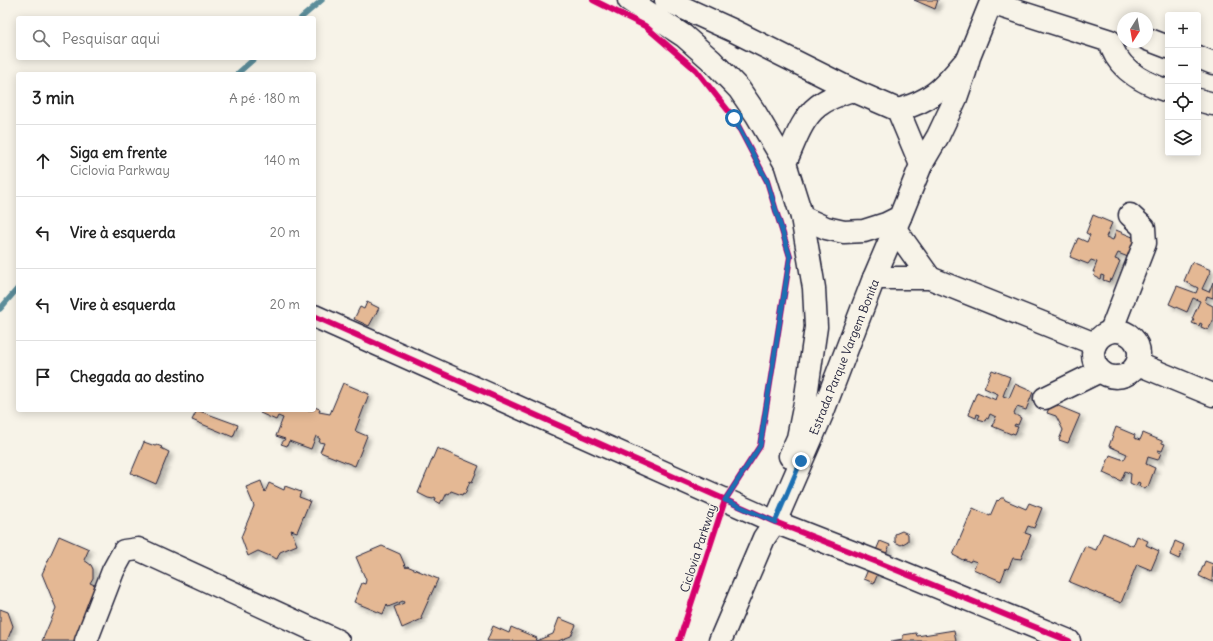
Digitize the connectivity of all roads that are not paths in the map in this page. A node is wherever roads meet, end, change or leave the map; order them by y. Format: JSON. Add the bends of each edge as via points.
{"nodes":[{"id":1,"x":629,"y":0,"type":"edge"},
{"id":2,"x":666,"y":0,"type":"edge"},
{"id":3,"x":992,"y":2,"type":"edge"},
{"id":4,"x":1117,"y":38,"type":"edge"},
{"id":5,"x":1153,"y":41,"type":"edge"},
{"id":6,"x":1165,"y":45,"type":"edge"},
{"id":7,"x":969,"y":57,"type":"junction"},
{"id":8,"x":1201,"y":59,"type":"edge"},
{"id":9,"x":1213,"y":63,"type":"edge"},
{"id":10,"x":852,"y":90,"type":"junction"},
{"id":11,"x":1165,"y":90,"type":"edge"},
{"id":12,"x":1201,"y":101,"type":"edge"},
{"id":13,"x":1213,"y":104,"type":"edge"},
{"id":14,"x":898,"y":110,"type":"junction"},
{"id":15,"x":785,"y":163,"type":"junction"},
{"id":16,"x":921,"y":165,"type":"junction"},
{"id":17,"x":1130,"y":215,"type":"dead end"},
{"id":18,"x":802,"y":217,"type":"junction"},
{"id":19,"x":898,"y":223,"type":"junction"},
{"id":20,"x":874,"y":278,"type":"junction"},
{"id":21,"x":930,"y":278,"type":"junction"},
{"id":22,"x":316,"y":317,"type":"edge"},
{"id":23,"x":1111,"y":331,"type":"junction"},
{"id":24,"x":1094,"y":344,"type":"junction"},
{"id":25,"x":1138,"y":364,"type":"junction"},
{"id":26,"x":1100,"y":371,"type":"junction"},
{"id":27,"x":1213,"y":395,"type":"edge"},
{"id":28,"x":1045,"y":398,"type":"dead end"},
{"id":29,"x":768,"y":526,"type":"junction"},
{"id":30,"x":719,"y":640,"type":"edge"},
{"id":31,"x":86,"y":641,"type":"edge"},
{"id":32,"x":338,"y":641,"type":"edge"},
{"id":33,"x":1069,"y":641,"type":"edge"}],
"edges":[{"from":1,"to":15,"type":"street","via":[[684,36],[739,89]]},
{"from":2,"to":10,"type":"street"},
{"from":3,"to":4,"type":"street"},
{"from":3,"to":7,"type":"street"},
{"from":4,"to":11,"type":"street","via":[[1112,51],[1117,58],[1131,73]]},
{"from":5,"to":6,"type":"street"},
{"from":7,"to":14,"type":"street","via":[[936,93],[924,101]]},
{"from":7,"to":16,"type":"street","via":[[956,98]]},
{"from":8,"to":9,"type":"street"},
{"from":10,"to":14,"type":"street"},
{"from":10,"to":15,"type":"street","via":[[817,106],[804,123]]},
{"from":12,"to":13,"type":"street"},
{"from":14,"to":16,"type":"street"},
{"from":15,"to":18,"type":"street"},
{"from":16,"to":19,"type":"street"},
{"from":17,"to":23,"type":"street","via":[[1144,228],[1145,243]]},
{"from":18,"to":19,"type":"street","via":[[826,228],[844,232],[864,231]]},
{"from":18,"to":29,"type":"street","name":"Estrada Parque Vargem Bonita","via":[[814,288],[816,327],[798,438]]},
{"from":19,"to":20,"type":"street","name":"Estrada Parque Vargem Bonita"},
{"from":19,"to":21,"type":"street"},
{"from":20,"to":21,"type":"street"},
{"from":20,"to":29,"type":"street","name":"Estrada Parque Vargem Bonita","via":[[822,414]]},
{"from":21,"to":24,"type":"street"},
{"from":22,"to":29,"type":"street"},
{"from":23,"to":24,"type":"street","via":[[1098,338]]},
{"from":23,"to":25,"type":"street","via":[[1126,332],[1132,336],[1139,349]]},
{"from":24,"to":26,"type":"street","via":[[1093,359]]},
{"from":25,"to":26,"type":"street","via":[[1134,370],[1121,377],[1107,376]]},
{"from":25,"to":27,"type":"street"},
{"from":26,"to":28,"type":"street"},
{"from":29,"to":30,"type":"street","name":"Estrada Parque Vargem Bonita"},
{"from":29,"to":33,"type":"street","via":[[884,565]]},
{"from":31,"to":32,"type":"street","via":[[113,571],[124,551],[138,549]]}]}
